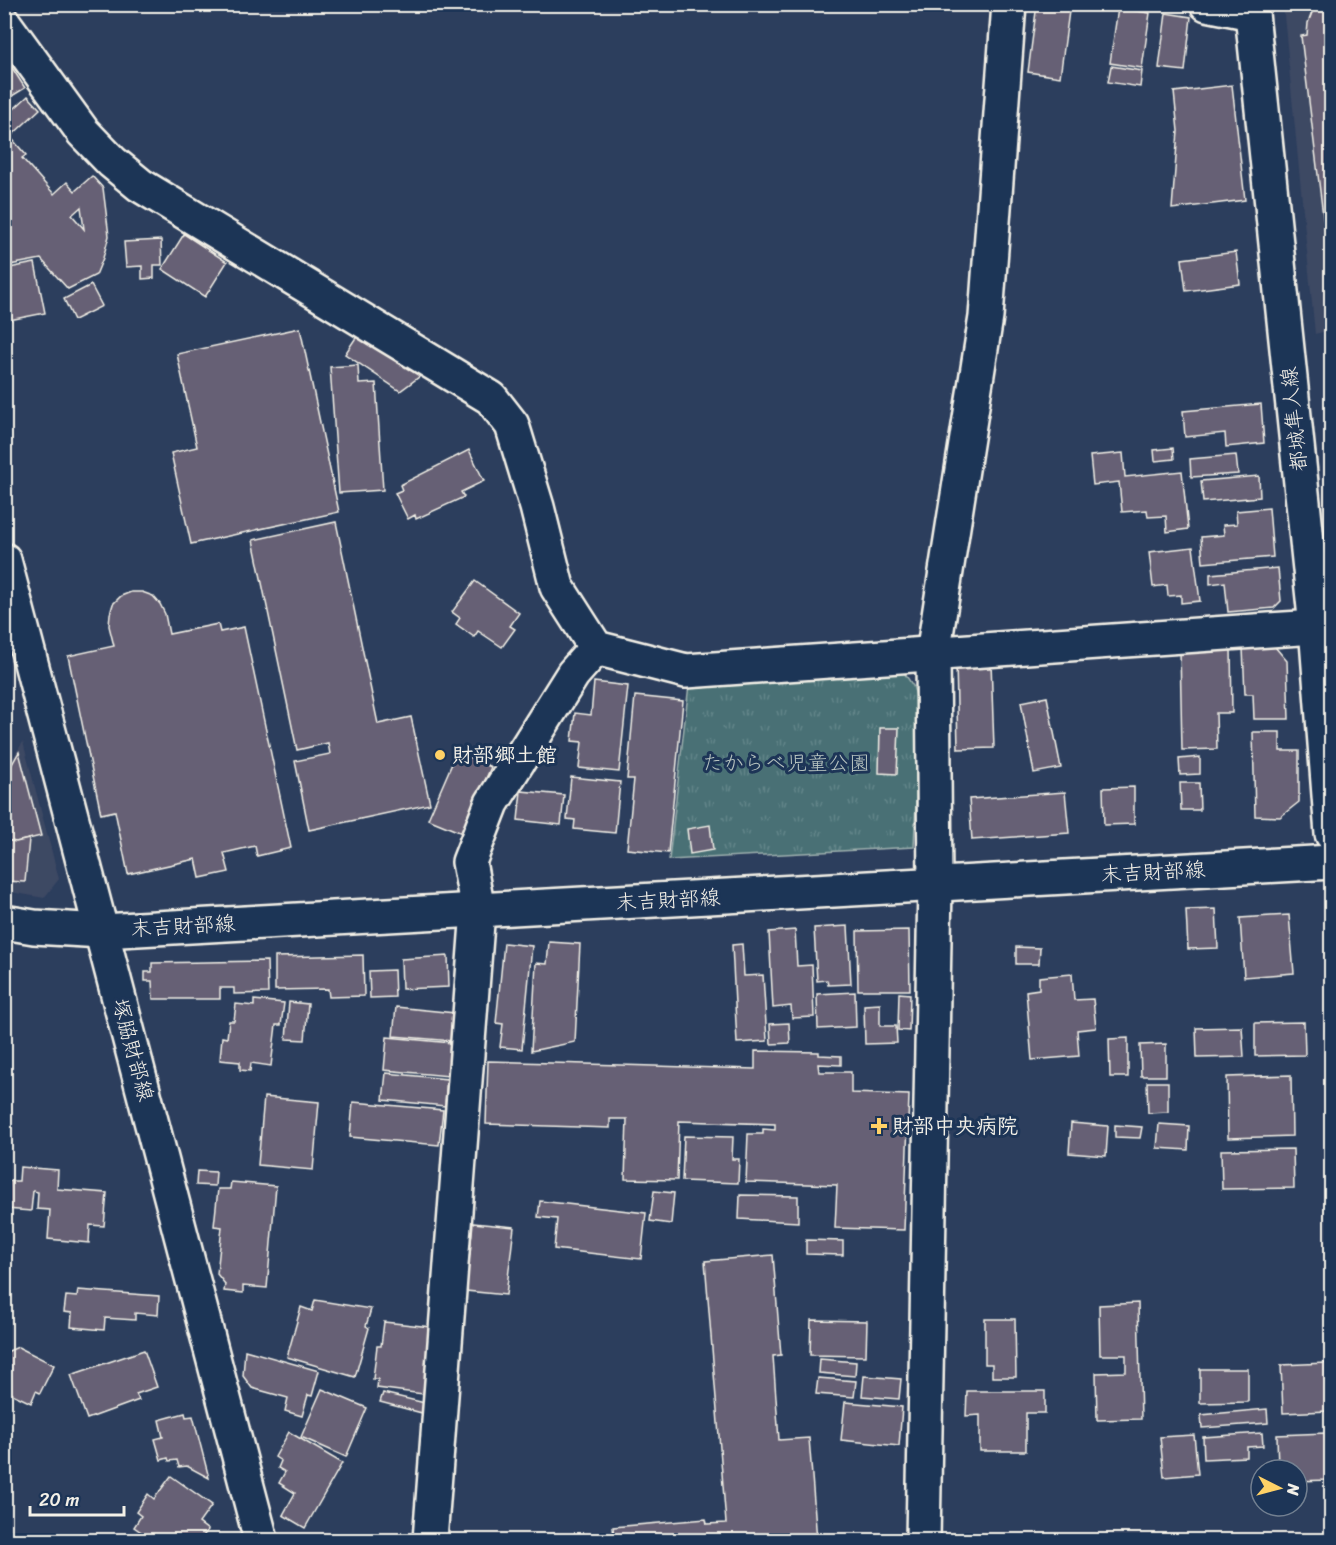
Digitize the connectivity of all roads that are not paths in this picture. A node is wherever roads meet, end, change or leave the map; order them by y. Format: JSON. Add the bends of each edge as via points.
{"nodes":[{"id":1,"x":1009,"y":4,"type":"edge"},
{"id":2,"x":1207,"y":4,"type":"edge"},
{"id":3,"x":1252,"y":9,"type":"edge"},
{"id":4,"x":4,"y":23,"type":"edge"},
{"id":5,"x":4,"y":560,"type":"edge"},
{"id":6,"x":1324,"y":625,"type":"edge"},
{"id":7,"x":596,"y":648,"type":"junction"},
{"id":8,"x":933,"y":654,"type":"junction"},
{"id":9,"x":1332,"y":834,"type":"edge"},
{"id":10,"x":1332,"y":862,"type":"edge"},
{"id":11,"x":935,"y":885,"type":"junction"},
{"id":12,"x":478,"y":910,"type":"junction"},
{"id":13,"x":4,"y":922,"type":"edge"},
{"id":14,"x":102,"y":931,"type":"junction"},
{"id":15,"x":261,"y":1540,"type":"edge"},
{"id":16,"x":430,"y":1540,"type":"edge"},
{"id":17,"x":923,"y":1540,"type":"edge"}],
"edges":[{"from":1,"to":8,"type":"street","via":[[986,317]]},
{"from":2,"to":3,"type":"street"},
{"from":3,"to":6,"type":"street","name":"都城隼人線"},
{"from":4,"to":7,"type":"street","via":[[83,132],[140,185],[491,398],[512,425],[557,587]]},
{"from":5,"to":14,"type":"street","name":"塚脇財部線"},
{"from":6,"to":8,"type":"street"},
{"from":6,"to":9,"type":"street","name":"都城隼人線"},
{"from":7,"to":8,"type":"street","via":[[686,671]]},
{"from":7,"to":12,"type":"street","via":[[573,674],[492,803],[469,862]]},
{"from":8,"to":11,"type":"street"},
{"from":10,"to":11,"type":"street","name":"末吉財部線"},
{"from":11,"to":12,"type":"street","name":"末吉財部線"},
{"from":11,"to":17,"type":"street"},
{"from":12,"to":14,"type":"street","name":"末吉財部線"},
{"from":12,"to":16,"type":"street"},
{"from":13,"to":14,"type":"street","name":"末吉財部線"},
{"from":14,"to":15,"type":"street","name":"塚脇財部線"}]}
